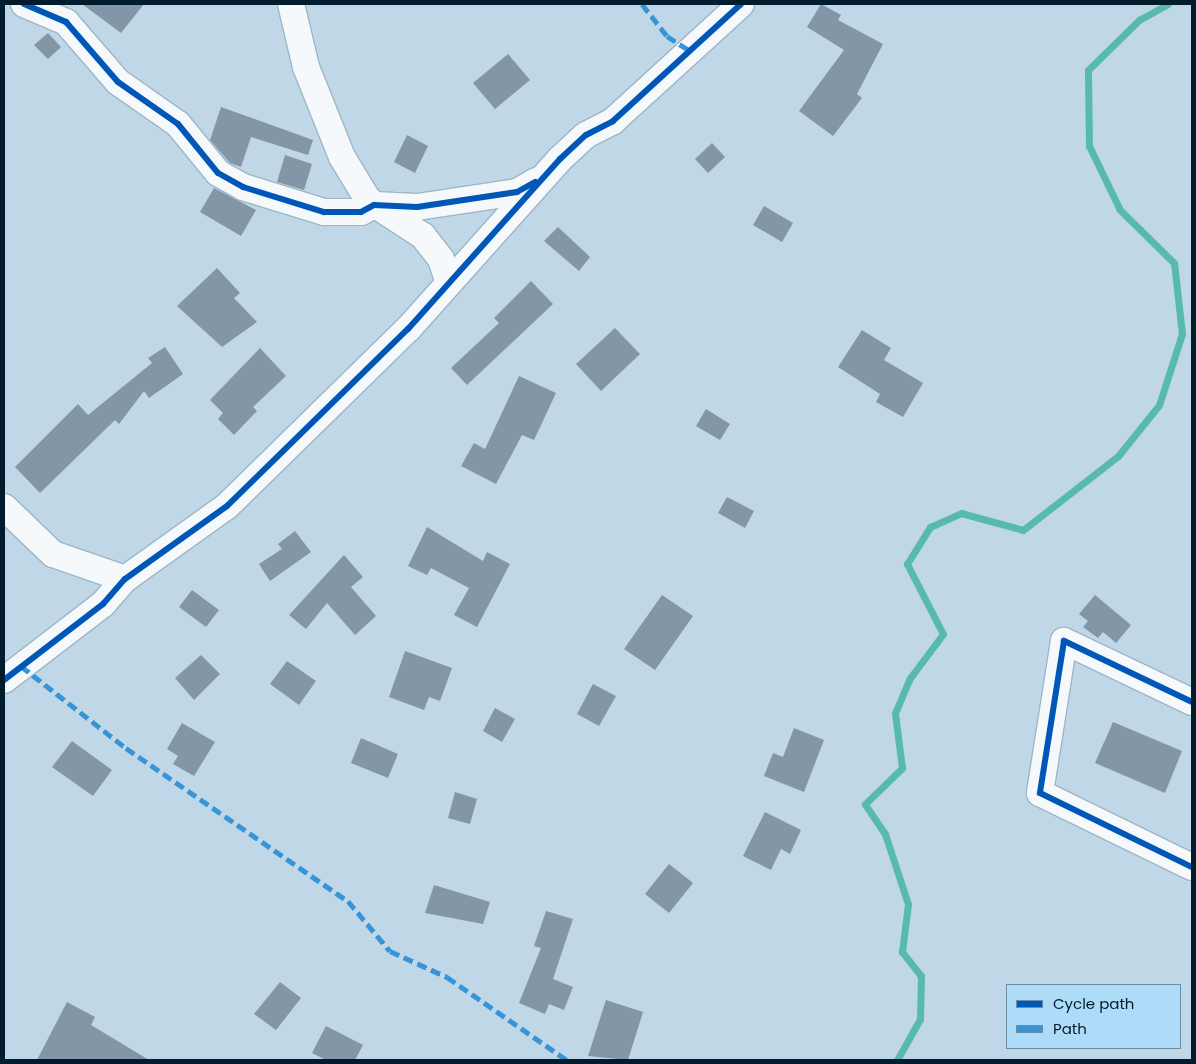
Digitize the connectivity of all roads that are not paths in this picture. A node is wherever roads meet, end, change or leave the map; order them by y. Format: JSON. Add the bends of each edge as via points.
{"nodes":[{"id":1,"x":24,"y":4,"type":"edge"},
{"id":2,"x":290,"y":4,"type":"edge"},
{"id":3,"x":741,"y":4,"type":"edge"},
{"id":4,"x":543,"y":177,"type":"junction"},
{"id":5,"x":374,"y":204,"type":"junction"},
{"id":6,"x":449,"y":283,"type":"junction"},
{"id":7,"x":4,"y":507,"type":"edge"},
{"id":8,"x":126,"y":579,"type":"junction"},
{"id":9,"x":4,"y":680,"type":"edge"},
{"id":10,"x":1192,"y":702,"type":"edge"},
{"id":11,"x":1192,"y":867,"type":"edge"}],
"edges":[{"from":1,"to":5,"type":"street","via":[[66,22],[118,82],[178,124],[218,173],[243,187],[324,212],[361,212]]},
{"from":2,"to":5,"type":"street","via":[[306,67],[342,157]]},
{"from":3,"to":4,"type":"street","via":[[613,121],[586,135]]},
{"from":4,"to":5,"type":"street","via":[[517,192],[418,207]]},
{"from":4,"to":6,"type":"street"},
{"from":5,"to":6,"type":"street","via":[[423,236],[441,259]]},
{"from":6,"to":8,"type":"street","via":[[408,329],[228,506]]},
{"from":7,"to":8,"type":"street","via":[[53,554]]},
{"from":8,"to":9,"type":"street","via":[[103,604]]},
{"from":10,"to":11,"type":"street","via":[[1064,641],[1040,793]]}]}
